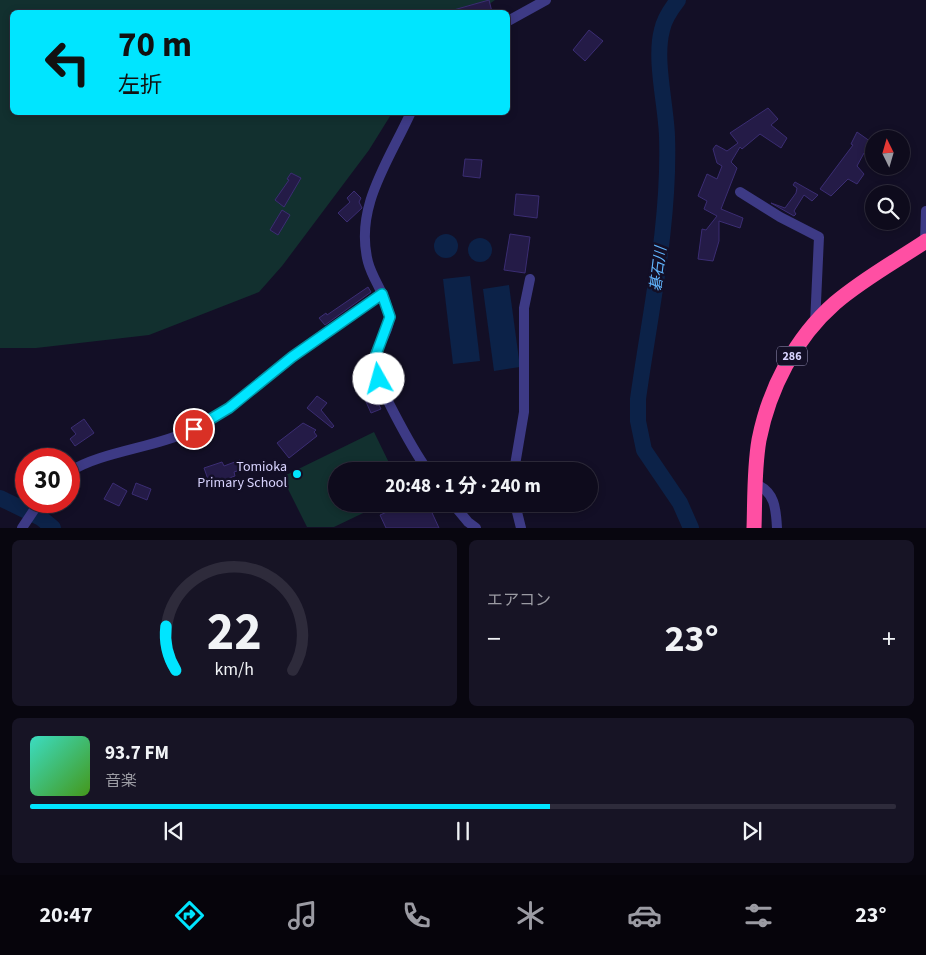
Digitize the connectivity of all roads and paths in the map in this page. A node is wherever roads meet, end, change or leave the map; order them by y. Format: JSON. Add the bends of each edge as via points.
{"nodes":[{"id":1,"x":546,"y":0,"type":"edge"},
{"id":2,"x":510,"y":20,"type":"edge"},
{"id":3,"x":410,"y":115,"type":"edge"},
{"id":4,"x":740,"y":192,"type":"dead end"},
{"id":5,"x":926,"y":212,"type":"edge"},
{"id":6,"x":925,"y":241,"type":"edge"},
{"id":7,"x":530,"y":279,"type":"dead end"},
{"id":8,"x":382,"y":294,"type":"junction"},
{"id":9,"x":815,"y":325,"type":"junction"},
{"id":10,"x":423,"y":462,"type":"edge"},
{"id":11,"x":516,"y":462,"type":"edge"},
{"id":12,"x":80,"y":466,"type":"edge"},
{"id":13,"x":755,"y":484,"type":"junction"},
{"id":14,"x":460,"y":512,"type":"edge"},
{"id":15,"x":517,"y":512,"type":"edge"},
{"id":16,"x":32,"y":513,"type":"edge"},
{"id":17,"x":22,"y":528,"type":"edge"},
{"id":18,"x":476,"y":528,"type":"edge"},
{"id":19,"x":522,"y":528,"type":"edge"},
{"id":20,"x":754,"y":528,"type":"edge"},
{"id":21,"x":777,"y":528,"type":"edge"}],
"edges":[{"from":1,"to":2,"type":"street"},
{"from":3,"to":8,"type":"street","via":[[375,185],[366,216],[364,234],[368,263]]},
{"from":4,"to":9,"type":"street","via":[[780,218],[819,237]]},
{"from":5,"to":6,"type":"street"},
{"from":6,"to":9,"type":"highway","number":"286","via":[[857,286]]},
{"from":7,"to":11,"type":"street","via":[[524,308],[524,412]]},
{"from":8,"to":10,"type":"street","via":[[390,317],[374,360],[386,396]]},
{"from":8,"to":12,"type":"street","via":[[292,357],[229,408],[194,429]]},
{"from":9,"to":13,"type":"highway","number":"286","via":[[798,345],[775,388],[759,441]]},
{"from":13,"to":20,"type":"highway","number":"286"},
{"from":13,"to":21,"type":"street","via":[[772,496]]},
{"from":14,"to":18,"type":"street"},
{"from":15,"to":19,"type":"street"},
{"from":16,"to":17,"type":"street"}]}
